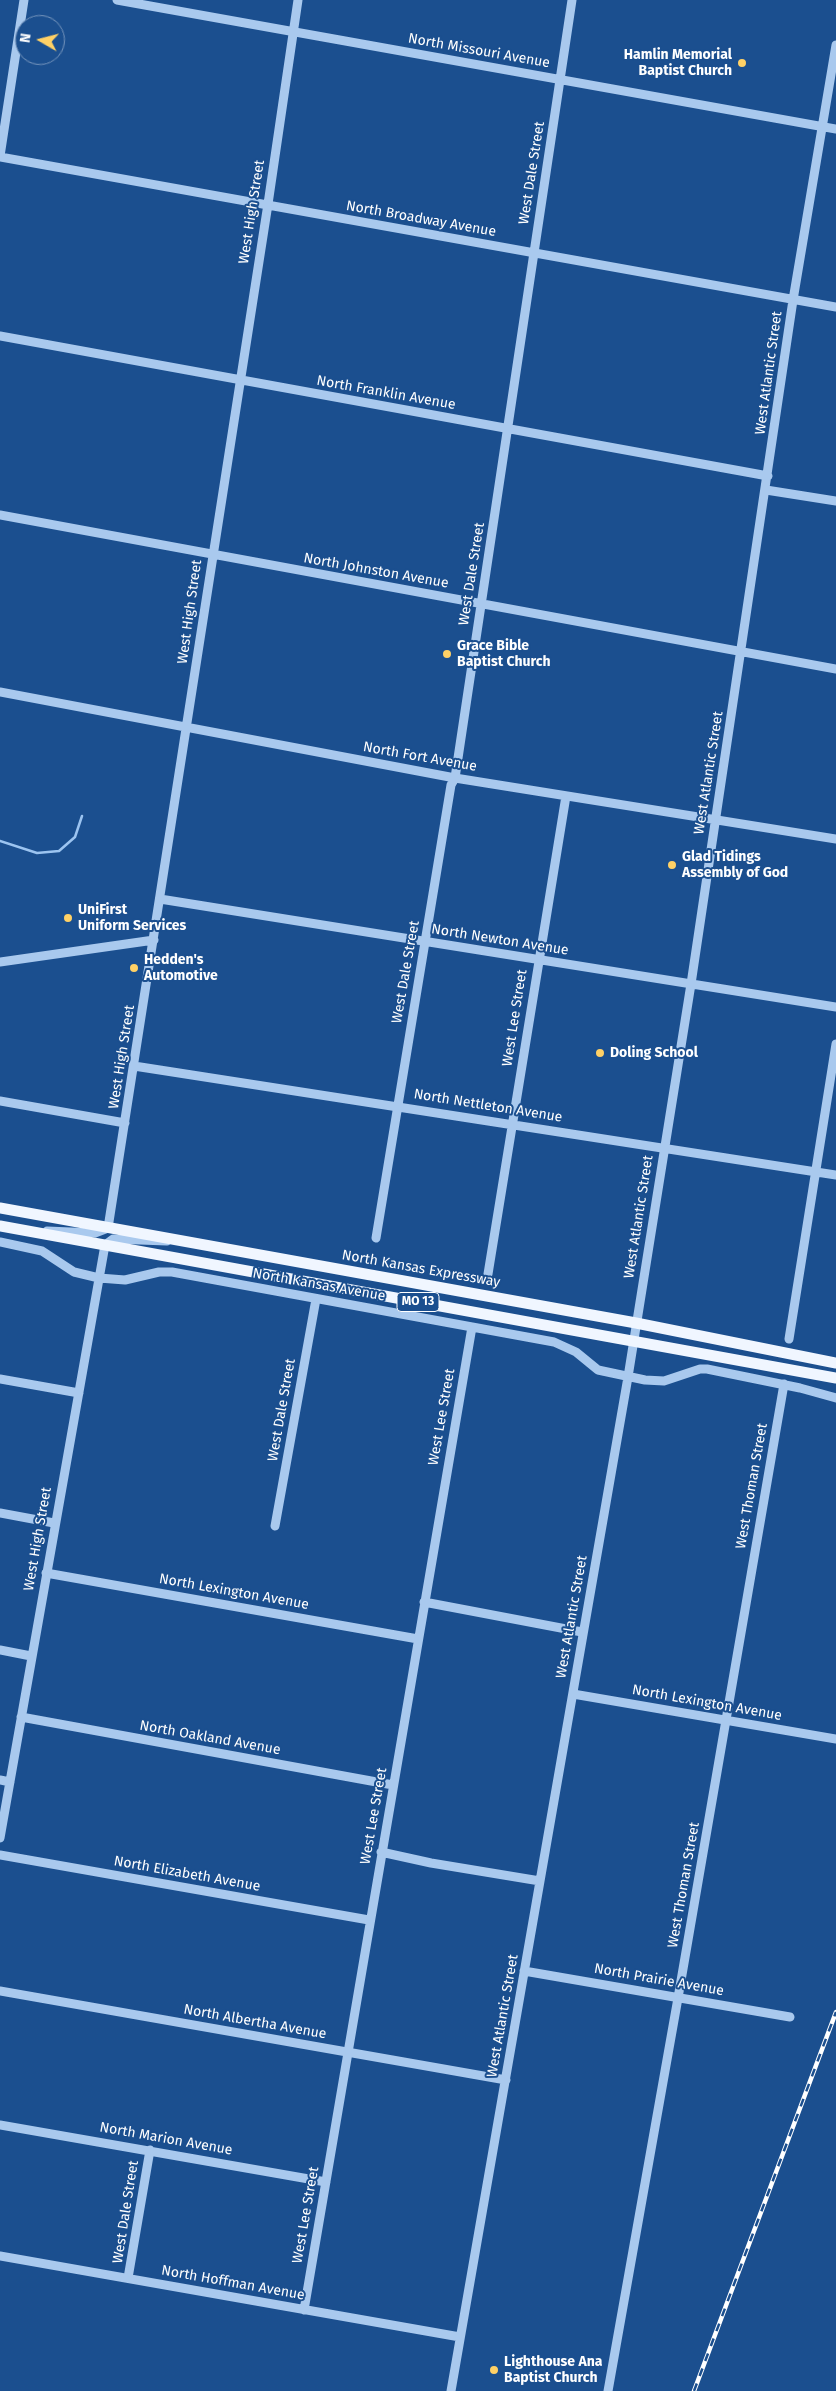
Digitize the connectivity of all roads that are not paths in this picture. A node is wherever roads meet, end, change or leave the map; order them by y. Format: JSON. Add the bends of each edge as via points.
{"nodes":[{"id":1,"x":24,"y":0,"type":"edge"},
{"id":2,"x":117,"y":0,"type":"edge"},
{"id":3,"x":298,"y":0,"type":"edge"},
{"id":4,"x":572,"y":0,"type":"edge"},
{"id":5,"x":293,"y":32,"type":"junction"},
{"id":6,"x":836,"y":45,"type":"edge"},
{"id":7,"x":560,"y":80,"type":"junction"},
{"id":8,"x":823,"y":127,"type":"junction"},
{"id":9,"x":836,"y":129,"type":"edge"},
{"id":10,"x":0,"y":157,"type":"edge"},
{"id":11,"x":268,"y":204,"type":"junction"},
{"id":12,"x":533,"y":253,"type":"junction"},
{"id":13,"x":793,"y":300,"type":"junction"},
{"id":14,"x":836,"y":307,"type":"edge"},
{"id":15,"x":0,"y":336,"type":"edge"},
{"id":16,"x":240,"y":380,"type":"junction"},
{"id":17,"x":508,"y":428,"type":"junction"},
{"id":18,"x":768,"y":476,"type":"junction"},
{"id":19,"x":766,"y":490,"type":"junction"},
{"id":20,"x":836,"y":501,"type":"edge"},
{"id":21,"x":0,"y":516,"type":"edge"},
{"id":22,"x":212,"y":554,"type":"junction"},
{"id":23,"x":482,"y":604,"type":"junction"},
{"id":24,"x":742,"y":651,"type":"junction"},
{"id":25,"x":836,"y":669,"type":"edge"},
{"id":26,"x":0,"y":692,"type":"edge"},
{"id":27,"x":187,"y":727,"type":"junction"},
{"id":28,"x":455,"y":778,"type":"junction"},
{"id":29,"x":566,"y":796,"type":"junction"},
{"id":30,"x":715,"y":821,"type":"junction"},
{"id":31,"x":836,"y":839,"type":"edge"},
{"id":32,"x":160,"y":899,"type":"junction"},
{"id":33,"x":154,"y":940,"type":"junction"},
{"id":34,"x":425,"y":942,"type":"junction"},
{"id":35,"x":538,"y":960,"type":"junction"},
{"id":36,"x":0,"y":962,"type":"edge"},
{"id":37,"x":691,"y":984,"type":"junction"},
{"id":38,"x":836,"y":1007,"type":"edge"},
{"id":39,"x":836,"y":1044,"type":"edge"},
{"id":40,"x":134,"y":1066,"type":"junction"},
{"id":41,"x":0,"y":1101,"type":"edge"},
{"id":42,"x":398,"y":1106,"type":"junction"},
{"id":43,"x":125,"y":1123,"type":"junction"},
{"id":44,"x":511,"y":1123,"type":"junction"},
{"id":45,"x":664,"y":1149,"type":"junction"},
{"id":46,"x":816,"y":1172,"type":"junction"},
{"id":47,"x":836,"y":1175,"type":"edge"},
{"id":48,"x":0,"y":1208,"type":"edge"},
{"id":49,"x":0,"y":1226,"type":"edge"},
{"id":50,"x":108,"y":1228,"type":"junction"},
{"id":51,"x":34,"y":1232,"type":"junction"},
{"id":52,"x":376,"y":1238,"type":"dead end"},
{"id":53,"x":178,"y":1240,"type":"junction"},
{"id":54,"x":0,"y":1242,"type":"edge"},
{"id":55,"x":104,"y":1245,"type":"junction"},
{"id":56,"x":488,"y":1274,"type":"dead end"},
{"id":57,"x":99,"y":1278,"type":"junction"},
{"id":58,"x":316,"y":1299,"type":"junction"},
{"id":59,"x":636,"y":1323,"type":"junction"},
{"id":60,"x":472,"y":1327,"type":"junction"},
{"id":61,"x":789,"y":1339,"type":"dead end"},
{"id":62,"x":633,"y":1340,"type":"junction"},
{"id":63,"x":836,"y":1363,"type":"edge"},
{"id":64,"x":628,"y":1377,"type":"junction"},
{"id":65,"x":836,"y":1378,"type":"edge"},
{"id":66,"x":0,"y":1379,"type":"edge"},
{"id":67,"x":784,"y":1384,"type":"junction"},
{"id":68,"x":79,"y":1393,"type":"junction"},
{"id":69,"x":836,"y":1398,"type":"edge"},
{"id":70,"x":0,"y":1513,"type":"edge"},
{"id":71,"x":54,"y":1523,"type":"junction"},
{"id":72,"x":275,"y":1526,"type":"dead end"},
{"id":73,"x":46,"y":1573,"type":"junction"},
{"id":74,"x":424,"y":1602,"type":"junction"},
{"id":75,"x":582,"y":1632,"type":"junction"},
{"id":76,"x":418,"y":1639,"type":"junction"},
{"id":77,"x":0,"y":1650,"type":"edge"},
{"id":78,"x":31,"y":1656,"type":"junction"},
{"id":79,"x":573,"y":1694,"type":"junction"},
{"id":80,"x":21,"y":1717,"type":"junction"},
{"id":81,"x":726,"y":1720,"type":"junction"},
{"id":82,"x":836,"y":1739,"type":"edge"},
{"id":83,"x":0,"y":1780,"type":"edge"},
{"id":84,"x":10,"y":1782,"type":"junction"},
{"id":85,"x":394,"y":1785,"type":"junction"},
{"id":86,"x":0,"y":1838,"type":"edge"},
{"id":87,"x":382,"y":1852,"type":"junction"},
{"id":88,"x":0,"y":1855,"type":"edge"},
{"id":89,"x":540,"y":1880,"type":"junction"},
{"id":90,"x":369,"y":1920,"type":"junction"},
{"id":91,"x":524,"y":1971,"type":"junction"},
{"id":92,"x":0,"y":1991,"type":"edge"},
{"id":93,"x":678,"y":1998,"type":"junction"},
{"id":94,"x":790,"y":2017,"type":"dead end"},
{"id":95,"x":346,"y":2053,"type":"junction"},
{"id":96,"x":506,"y":2080,"type":"junction"},
{"id":97,"x":0,"y":2125,"type":"edge"},
{"id":98,"x":150,"y":2150,"type":"junction"},
{"id":99,"x":326,"y":2182,"type":"junction"},
{"id":100,"x":0,"y":2256,"type":"edge"},
{"id":101,"x":128,"y":2278,"type":"junction"},
{"id":102,"x":304,"y":2310,"type":"junction"},
{"id":103,"x":460,"y":2337,"type":"junction"},
{"id":104,"x":452,"y":2391,"type":"edge"},
{"id":105,"x":608,"y":2391,"type":"edge"}],
"edges":[{"from":1,"to":10,"type":"street"},
{"from":2,"to":5,"type":"street","name":"North Missouri Avenue"},
{"from":3,"to":5,"type":"street","name":"West High Street"},
{"from":4,"to":7,"type":"street","name":"West Dale Street"},
{"from":5,"to":7,"type":"street","name":"North Missouri Avenue"},
{"from":5,"to":11,"type":"street","name":"West High Street"},
{"from":6,"to":8,"type":"street","name":"West Atlantic Street"},
{"from":7,"to":8,"type":"street","name":"North Missouri Avenue"},
{"from":7,"to":12,"type":"street","name":"West Dale Street"},
{"from":8,"to":9,"type":"street","name":"North Missouri Avenue"},
{"from":8,"to":13,"type":"street","name":"West Atlantic Street"},
{"from":10,"to":11,"type":"street","name":"North Broadway Avenue"},
{"from":11,"to":12,"type":"street","name":"North Broadway Avenue"},
{"from":11,"to":16,"type":"street","name":"West High Street"},
{"from":12,"to":13,"type":"street","name":"North Broadway Avenue"},
{"from":12,"to":17,"type":"street","name":"West Dale Street"},
{"from":13,"to":14,"type":"street","name":"North Broadway Avenue"},
{"from":13,"to":18,"type":"street","name":"West Atlantic Street"},
{"from":15,"to":16,"type":"street","name":"North Franklin Avenue"},
{"from":16,"to":17,"type":"street","name":"North Franklin Avenue"},
{"from":16,"to":22,"type":"street","name":"West High Street"},
{"from":17,"to":18,"type":"street","name":"North Franklin Avenue"},
{"from":17,"to":23,"type":"street","name":"West Dale Street"},
{"from":18,"to":19,"type":"street","name":"West Atlantic Street"},
{"from":19,"to":20,"type":"street"},
{"from":19,"to":24,"type":"street","name":"West Atlantic Street"},
{"from":21,"to":22,"type":"street","name":"North Johnston Avenue"},
{"from":22,"to":23,"type":"street","name":"North Johnston Avenue"},
{"from":22,"to":27,"type":"street","name":"West High Street"},
{"from":23,"to":24,"type":"street","name":"North Johnston Avenue"},
{"from":23,"to":28,"type":"street","name":"West Dale Street"},
{"from":24,"to":25,"type":"street","name":"North Johnston Avenue"},
{"from":24,"to":30,"type":"street","name":"West Atlantic Street"},
{"from":26,"to":27,"type":"street","name":"North Fort Avenue"},
{"from":27,"to":28,"type":"street","name":"North Fort Avenue"},
{"from":27,"to":32,"type":"street","name":"West High Street"},
{"from":28,"to":29,"type":"street","name":"North Fort Avenue"},
{"from":28,"to":34,"type":"street","name":"West Dale Street","via":[[451,785]]},
{"from":29,"to":30,"type":"street","name":"North Fort Avenue"},
{"from":29,"to":35,"type":"street","name":"West Lee Street"},
{"from":30,"to":31,"type":"street","name":"North Fort Avenue"},
{"from":30,"to":37,"type":"street","name":"West Atlantic Street"},
{"from":32,"to":33,"type":"street","name":"West High Street"},
{"from":32,"to":34,"type":"street","name":"North Newton Avenue"},
{"from":33,"to":36,"type":"street"},
{"from":33,"to":40,"type":"street","name":"West High Street"},
{"from":34,"to":35,"type":"street","name":"North Newton Avenue"},
{"from":34,"to":42,"type":"street","name":"West Dale Street"},
{"from":35,"to":37,"type":"street","name":"North Newton Avenue"},
{"from":35,"to":44,"type":"street","name":"West Lee Street"},
{"from":37,"to":38,"type":"street","name":"North Newton Avenue"},
{"from":37,"to":45,"type":"street","name":"West Atlantic Street"},
{"from":39,"to":46,"type":"street"},
{"from":40,"to":42,"type":"street","name":"North Nettleton Avenue"},
{"from":40,"to":43,"type":"street","name":"West High Street"},
{"from":41,"to":43,"type":"street"},
{"from":42,"to":44,"type":"street","name":"North Nettleton Avenue"},
{"from":42,"to":52,"type":"street","name":"West Dale Street"},
{"from":43,"to":50,"type":"street","name":"West High Street"},
{"from":44,"to":45,"type":"street","name":"North Nettleton Avenue"},
{"from":44,"to":56,"type":"street","name":"West Lee Street"},
{"from":45,"to":46,"type":"street","name":"North Nettleton Avenue"},
{"from":45,"to":59,"type":"street","name":"West Atlantic Street"},
{"from":46,"to":47,"type":"street","name":"North Nettleton Avenue"},
{"from":46,"to":61,"type":"street"},
{"from":48,"to":50,"type":"main road","name":"North Kansas Expressway","number":"MO 13"},
{"from":49,"to":51,"type":"main road","number":"MO 13"},
{"from":50,"to":51,"type":"street","via":[[95,1233]]},
{"from":50,"to":53,"type":"main road","name":"North Kansas Expressway","number":"MO 13"},
{"from":51,"to":55,"type":"main road","number":"MO 13"},
{"from":53,"to":55,"type":"street","via":[[113,1239]]},
{"from":53,"to":59,"type":"main road","name":"North Kansas Expressway","number":"MO 13"},
{"from":54,"to":57,"type":"street","name":"North Kansas Avenue","via":[[42,1251],[74,1272]]},
{"from":55,"to":57,"type":"street","name":"West High Street"},
{"from":55,"to":62,"type":"main road","number":"MO 13"},
{"from":57,"to":58,"type":"street","name":"North Kansas Avenue","via":[[125,1280],[172,1272]]},
{"from":57,"to":68,"type":"street","name":"West High Street"},
{"from":58,"to":60,"type":"street","name":"North Kansas Avenue"},
{"from":58,"to":72,"type":"street","name":"West Dale Street"},
{"from":59,"to":62,"type":"street","name":"West Atlantic Street"},
{"from":59,"to":63,"type":"main road","name":"North Kansas Expressway","number":"MO 13"},
{"from":60,"to":64,"type":"street","name":"North Kansas Avenue","via":[[554,1342],[576,1352],[598,1370]]},
{"from":60,"to":74,"type":"street","name":"West Lee Street"},
{"from":62,"to":64,"type":"street","name":"West Atlantic Street"},
{"from":62,"to":65,"type":"main road","number":"MO 13"},
{"from":64,"to":67,"type":"street","name":"North Kansas Avenue","via":[[664,1381],[707,1369]]},
{"from":64,"to":75,"type":"street","name":"West Atlantic Street"},
{"from":66,"to":68,"type":"street"},
{"from":67,"to":69,"type":"street","name":"North Kansas Avenue"},
{"from":67,"to":81,"type":"street","name":"West Thoman Street"},
{"from":68,"to":71,"type":"street","name":"West High Street"},
{"from":70,"to":71,"type":"street"},
{"from":71,"to":73,"type":"street","name":"West High Street"},
{"from":73,"to":76,"type":"street","name":"North Lexington Avenue"},
{"from":73,"to":78,"type":"street","name":"West High Street"},
{"from":74,"to":75,"type":"street"},
{"from":74,"to":76,"type":"street","name":"West Lee Street"},
{"from":75,"to":79,"type":"street","name":"West Atlantic Street"},
{"from":76,"to":85,"type":"street","name":"West Lee Street"},
{"from":77,"to":78,"type":"street"},
{"from":78,"to":80,"type":"street","name":"West High Street"},
{"from":79,"to":81,"type":"street","name":"North Lexington Avenue"},
{"from":79,"to":89,"type":"street","name":"West Atlantic Street"},
{"from":80,"to":84,"type":"street","name":"West High Street"},
{"from":80,"to":85,"type":"street","name":"North Oakland Avenue"},
{"from":81,"to":82,"type":"street","name":"North Lexington Avenue"},
{"from":81,"to":93,"type":"street","name":"West Thoman Street"},
{"from":83,"to":84,"type":"street"},
{"from":84,"to":86,"type":"street","name":"West High Street"},
{"from":85,"to":87,"type":"street","name":"West Lee Street"},
{"from":87,"to":89,"type":"street"},
{"from":87,"to":90,"type":"street","name":"West Lee Street"},
{"from":88,"to":90,"type":"street","name":"North Elizabeth Avenue"},
{"from":89,"to":91,"type":"street","name":"West Atlantic Street"},
{"from":90,"to":95,"type":"street","name":"West Lee Street"},
{"from":91,"to":93,"type":"street","name":"North Prairie Avenue"},
{"from":91,"to":96,"type":"street","name":"West Atlantic Street"},
{"from":92,"to":95,"type":"street","name":"North Albertha Avenue"},
{"from":93,"to":94,"type":"street","name":"North Prairie Avenue"},
{"from":93,"to":105,"type":"street","name":"West Thoman Street"},
{"from":95,"to":96,"type":"street","name":"North Albertha Avenue"},
{"from":95,"to":99,"type":"street","name":"West Lee Street"},
{"from":96,"to":103,"type":"street","name":"West Atlantic Street"},
{"from":97,"to":98,"type":"street","name":"North Marion Avenue"},
{"from":98,"to":99,"type":"street","name":"North Marion Avenue"},
{"from":98,"to":101,"type":"street","name":"West Dale Street"},
{"from":99,"to":102,"type":"street","name":"West Lee Street"},
{"from":100,"to":101,"type":"street","name":"North Hoffman Avenue"},
{"from":101,"to":102,"type":"street","name":"North Hoffman Avenue"},
{"from":102,"to":103,"type":"street","name":"North Hoffman Avenue"},
{"from":103,"to":104,"type":"street","name":"West Atlantic Street"}]}
